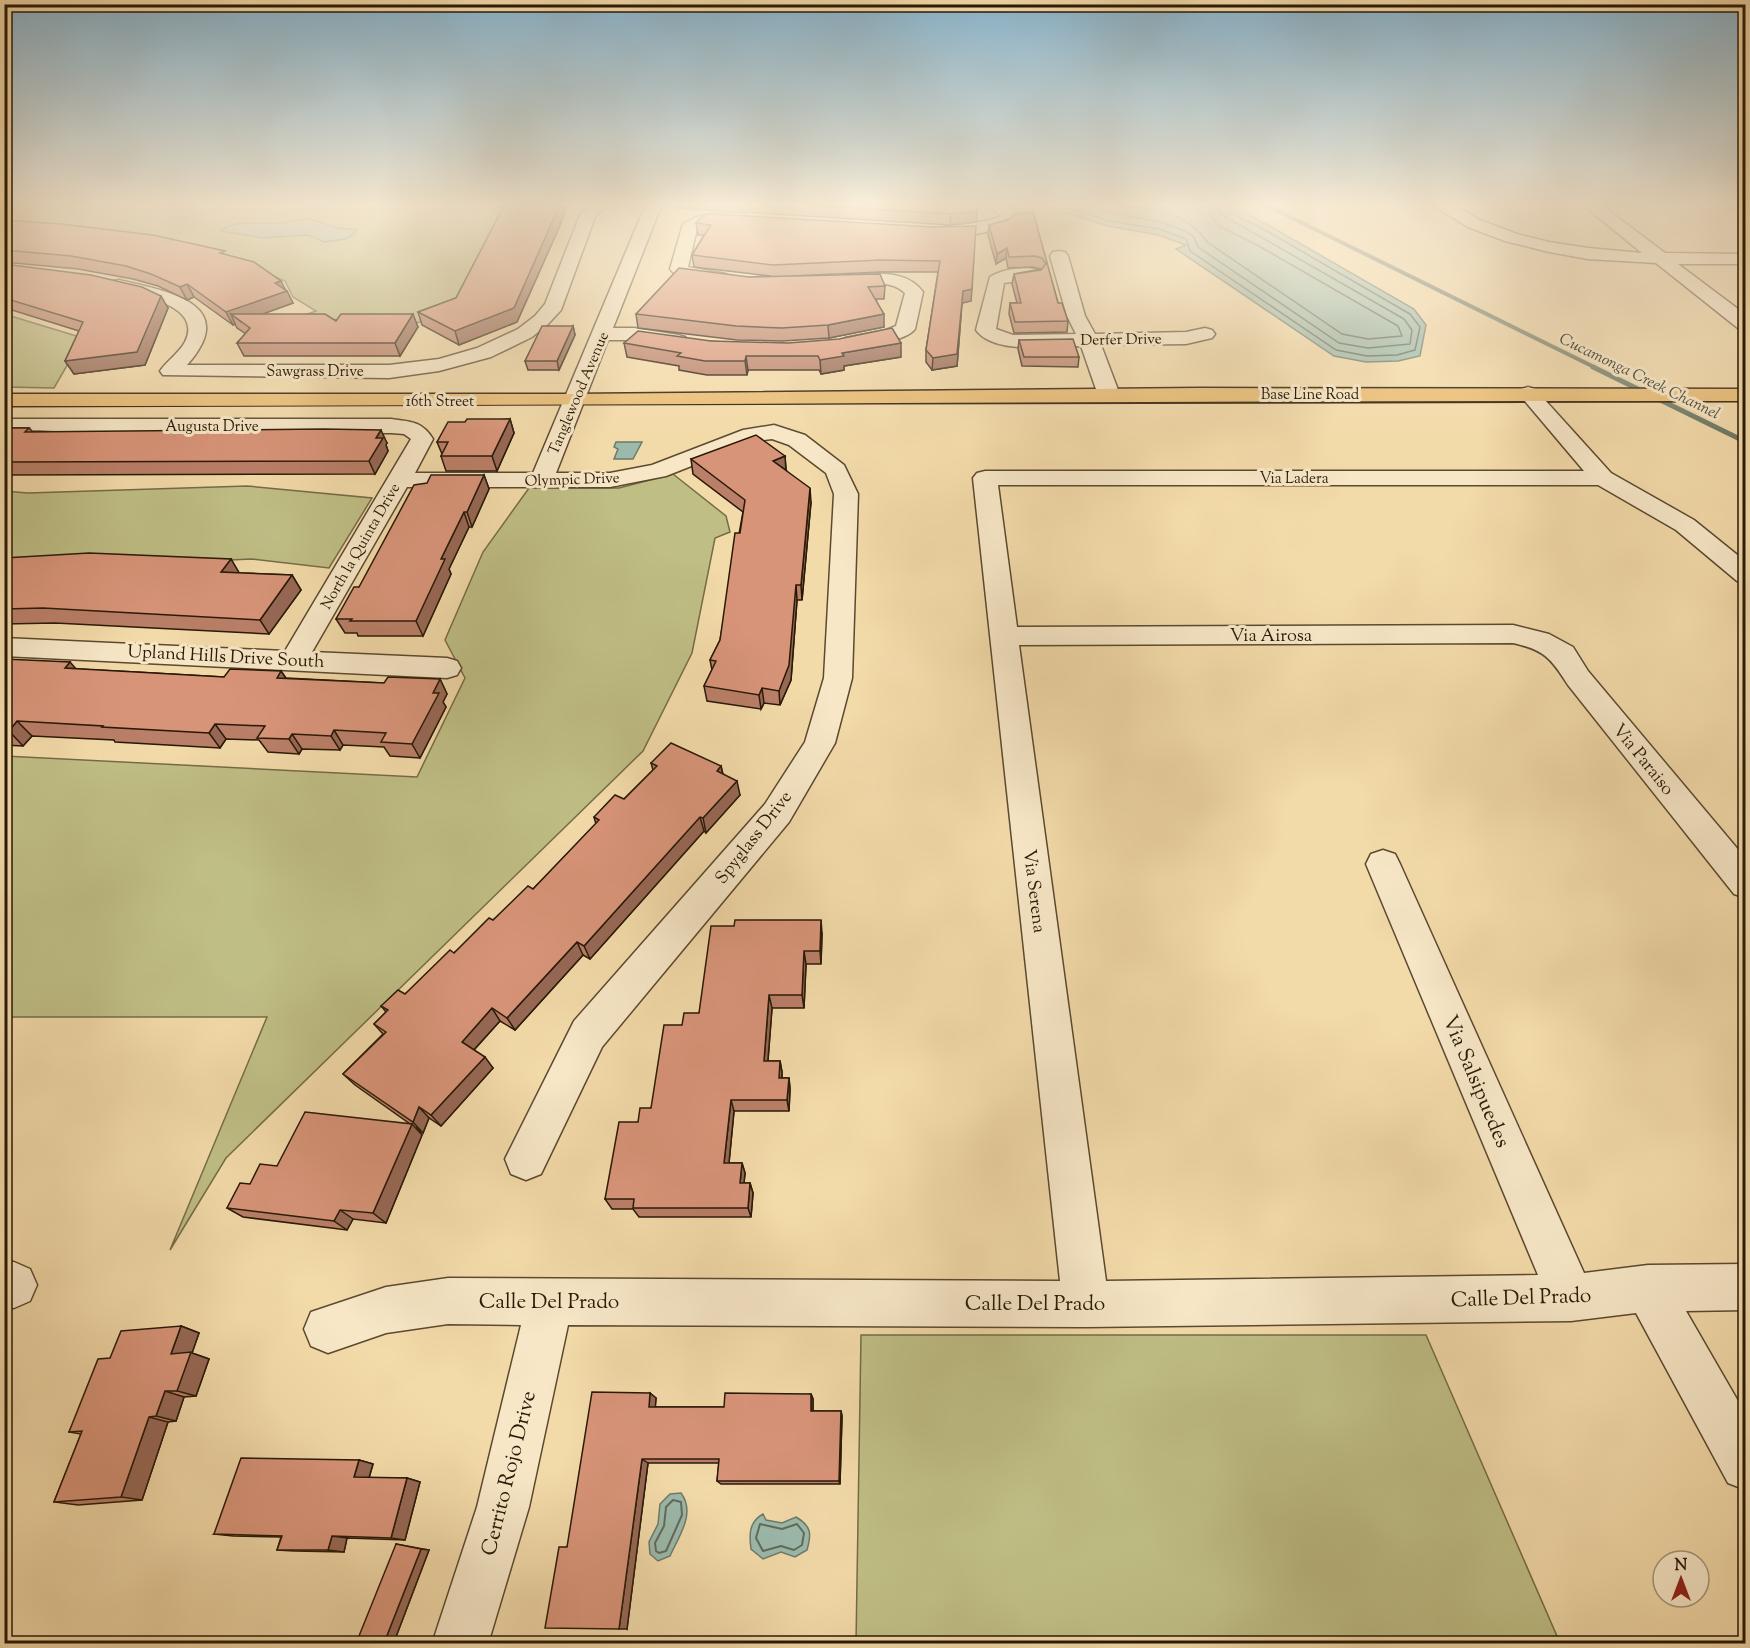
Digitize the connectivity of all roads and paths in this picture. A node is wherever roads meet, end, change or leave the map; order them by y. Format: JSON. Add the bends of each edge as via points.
{"nodes":[{"id":1,"x":97,"y":281,"type":"edge"},
{"id":2,"x":563,"y":281,"type":"edge"},
{"id":3,"x":632,"y":281,"type":"edge"},
{"id":4,"x":842,"y":281,"type":"edge"},
{"id":5,"x":890,"y":281,"type":"edge"},
{"id":6,"x":996,"y":281,"type":"edge"},
{"id":7,"x":1066,"y":281,"type":"edge"},
{"id":8,"x":1689,"y":281,"type":"edge"},
{"id":9,"x":819,"y":282,"type":"edge"},
{"id":10,"x":1746,"y":325,"type":"edge"},
{"id":11,"x":603,"y":334,"type":"junction"},
{"id":12,"x":1205,"y":334,"type":"dead end"},
{"id":13,"x":1089,"y":340,"type":"junction"},
{"id":14,"x":691,"y":343,"type":"edge"},
{"id":15,"x":837,"y":344,"type":"edge"},
{"id":16,"x":1528,"y":393,"type":"junction"},
{"id":17,"x":1109,"y":395,"type":"junction"},
{"id":18,"x":1738,"y":395,"type":"edge"},
{"id":19,"x":875,"y":399,"type":"joint"},
{"id":20,"x":4,"y":400,"type":"edge"},
{"id":21,"x":572,"y":400,"type":"junction"},
{"id":22,"x":4,"y":426,"type":"edge"},
{"id":23,"x":418,"y":432,"type":"joint"},
{"id":24,"x":774,"y":432,"type":"joint"},
{"id":25,"x":1603,"y":477,"type":"junction"},
{"id":26,"x":985,"y":478,"type":"joint"},
{"id":27,"x":399,"y":480,"type":"junction"},
{"id":28,"x":541,"y":481,"type":"junction"},
{"id":29,"x":1746,"y":575,"type":"edge"},
{"id":30,"x":1003,"y":636,"type":"junction"},
{"id":31,"x":1539,"y":640,"type":"joint"},
{"id":32,"x":4,"y":647,"type":"edge"},
{"id":33,"x":294,"y":659,"type":"junction"},
{"id":34,"x":447,"y":668,"type":"dead end"},
{"id":35,"x":1383,"y":864,"type":"dead end"},
{"id":36,"x":1746,"y":884,"type":"edge"},
{"id":37,"x":526,"y":1159,"type":"dead end"},
{"id":38,"x":1746,"y":1287,"type":"edge"},
{"id":39,"x":1648,"y":1288,"type":"junction"},
{"id":40,"x":1571,"y":1298,"type":"junction"},
{"id":41,"x":550,"y":1301,"type":"junction"},
{"id":42,"x":1086,"y":1304,"type":"junction"},
{"id":43,"x":328,"y":1329,"type":"dead end"},
{"id":44,"x":1746,"y":1465,"type":"edge"},
{"id":45,"x":460,"y":1644,"type":"edge"}],
"edges":[{"from":1,"to":2,"type":"street","name":"Sawgrass Drive","via":[[169,299],[188,308],[199,329],[195,341],[170,371],[398,371],[460,359],[526,333],[554,306]]},
{"from":3,"to":11,"type":"street","name":"Tanglewood Avenue"},
{"from":4,"to":9,"type":"street"},
{"from":5,"to":15,"type":"street","via":[[908,285],[914,292],[905,329]]},
{"from":6,"to":13,"type":"street","name":"Derfer Drive","via":[[986,330],[990,335],[1001,339]]},
{"from":7,"to":13,"type":"street","via":[[1076,316]]},
{"from":8,"to":10,"type":"street"},
{"from":11,"to":14,"type":"street","via":[[634,334]]},
{"from":11,"to":21,"type":"street","name":"Tanglewood Avenue"},
{"from":12,"to":13,"type":"street","name":"Derfer Drive","via":[[1186,338]]},
{"from":13,"to":17,"type":"street"},
{"from":16,"to":17,"type":"main road","name":"Base Line Road"},
{"from":16,"to":18,"type":"main road","name":"Base Line Road"},
{"from":16,"to":25,"type":"street"},
{"from":17,"to":19,"type":"main road","name":"Base Line Road"},
{"from":19,"to":21,"type":"main road","name":"16th Street"},
{"from":20,"to":21,"type":"main road","name":"16th Street"},
{"from":21,"to":28,"type":"street","name":"Tanglewood Avenue"},
{"from":22,"to":23,"type":"street","name":"Augusta Drive","via":[[391,426]]},
{"from":23,"to":27,"type":"street","name":"North la Quinta Drive","via":[[420,445]]},
{"from":24,"to":28,"type":"street","name":"Olympic Drive","via":[[751,435],[658,471],[610,480]]},
{"from":24,"to":37,"type":"street","name":"Spyglass Drive","via":[[798,440],[836,470],[846,494],[838,678],[820,743],[777,813],[588,1034]]},
{"from":25,"to":26,"type":"street","name":"Via Ladera"},
{"from":25,"to":29,"type":"street","via":[[1685,525]]},
{"from":26,"to":30,"type":"street","name":"Via Serena"},
{"from":27,"to":28,"type":"street","name":"Olympic Drive"},
{"from":27,"to":33,"type":"street","name":"North la Quinta Drive"},
{"from":30,"to":31,"type":"street","name":"Via Airosa","via":[[1513,634]]},
{"from":30,"to":42,"type":"street","name":"Via Serena"},
{"from":31,"to":36,"type":"street","name":"Via Paraiso","via":[[1563,654],[1578,678]]},
{"from":32,"to":33,"type":"street","name":"Upland Hills Drive South"},
{"from":33,"to":34,"type":"street","name":"Upland Hills Drive South"},
{"from":35,"to":40,"type":"street","name":"Via Salsipuedes"},
{"from":38,"to":39,"type":"street","name":"Calle Del Prado"},
{"from":39,"to":40,"type":"street","name":"Calle Del Prado"},
{"from":39,"to":44,"type":"street"},
{"from":40,"to":42,"type":"street","name":"Calle Del Prado"},
{"from":41,"to":42,"type":"street","name":"Calle Del Prado"},
{"from":41,"to":43,"type":"street","name":"Calle Del Prado","via":[[448,1301],[386,1310]]},
{"from":41,"to":45,"type":"street","name":"Cerrito Rojo Drive","via":[[503,1507]]}]}
